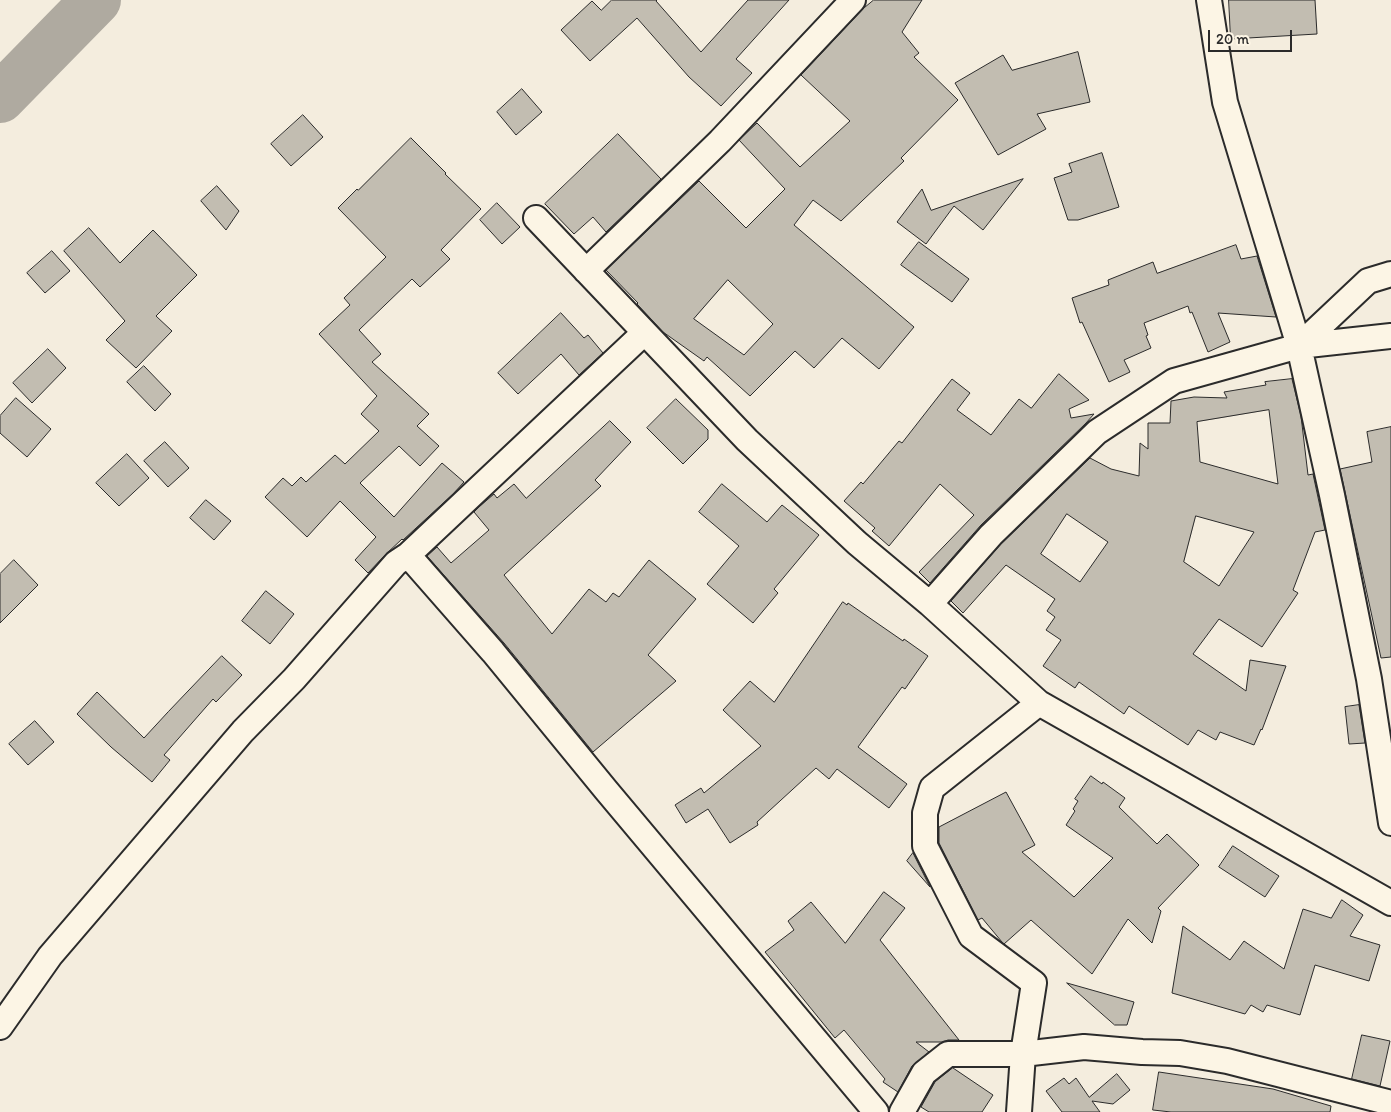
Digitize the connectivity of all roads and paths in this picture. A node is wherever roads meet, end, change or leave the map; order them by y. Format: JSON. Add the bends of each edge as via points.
{"nodes":[{"id":1,"x":853,"y":0,"type":"edge"},
{"id":2,"x":1209,"y":0,"type":"edge"},
{"id":3,"x":536,"y":218,"type":"dead end"},
{"id":4,"x":586,"y":271,"type":"junction"},
{"id":5,"x":1391,"y":274,"type":"edge"},
{"id":6,"x":644,"y":333,"type":"junction"},
{"id":7,"x":1391,"y":336,"type":"edge"},
{"id":8,"x":1299,"y":346,"type":"junction"},
{"id":9,"x":408,"y":554,"type":"junction"},
{"id":10,"x":930,"y":604,"type":"junction"},
{"id":11,"x":1039,"y":703,"type":"junction"},
{"id":12,"x":1391,"y":823,"type":"edge"},
{"id":13,"x":1391,"y":903,"type":"edge"},
{"id":14,"x":0,"y":1027,"type":"edge"},
{"id":15,"x":1023,"y":1054,"type":"junction"},
{"id":16,"x":1391,"y":1103,"type":"edge"},
{"id":17,"x":876,"y":1112,"type":"edge"},
{"id":18,"x":902,"y":1112,"type":"edge"},
{"id":19,"x":1019,"y":1112,"type":"edge"}],
"edges":[{"from":1,"to":4,"type":"street","via":[[720,140]]},
{"from":2,"to":8,"type":"street","via":[[1225,102]]},
{"from":3,"to":4,"type":"street"},
{"from":4,"to":6,"type":"street"},
{"from":5,"to":8,"type":"street","via":[[1368,281]]},
{"from":6,"to":9,"type":"street"},
{"from":6,"to":10,"type":"street","via":[[747,440],[857,543]]},
{"from":7,"to":8,"type":"street"},
{"from":8,"to":10,"type":"street","via":[[1174,381],[1096,432],[991,535]]},
{"from":8,"to":12,"type":"street","via":[[1369,680]]},
{"from":9,"to":14,"type":"street","via":[[396,563],[294,679],[243,731],[50,956]]},
{"from":9,"to":17,"type":"street"},
{"from":10,"to":11,"type":"street"},
{"from":11,"to":13,"type":"street"},
{"from":11,"to":15,"type":"street","via":[[932,788],[925,813],[925,846],[971,936],[1034,983]]},
{"from":15,"to":16,"type":"street","via":[[1084,1047],[1180,1053],[1227,1061]]},
{"from":15,"to":18,"type":"street","via":[[948,1054],[924,1073]]},
{"from":15,"to":19,"type":"street"}]}
